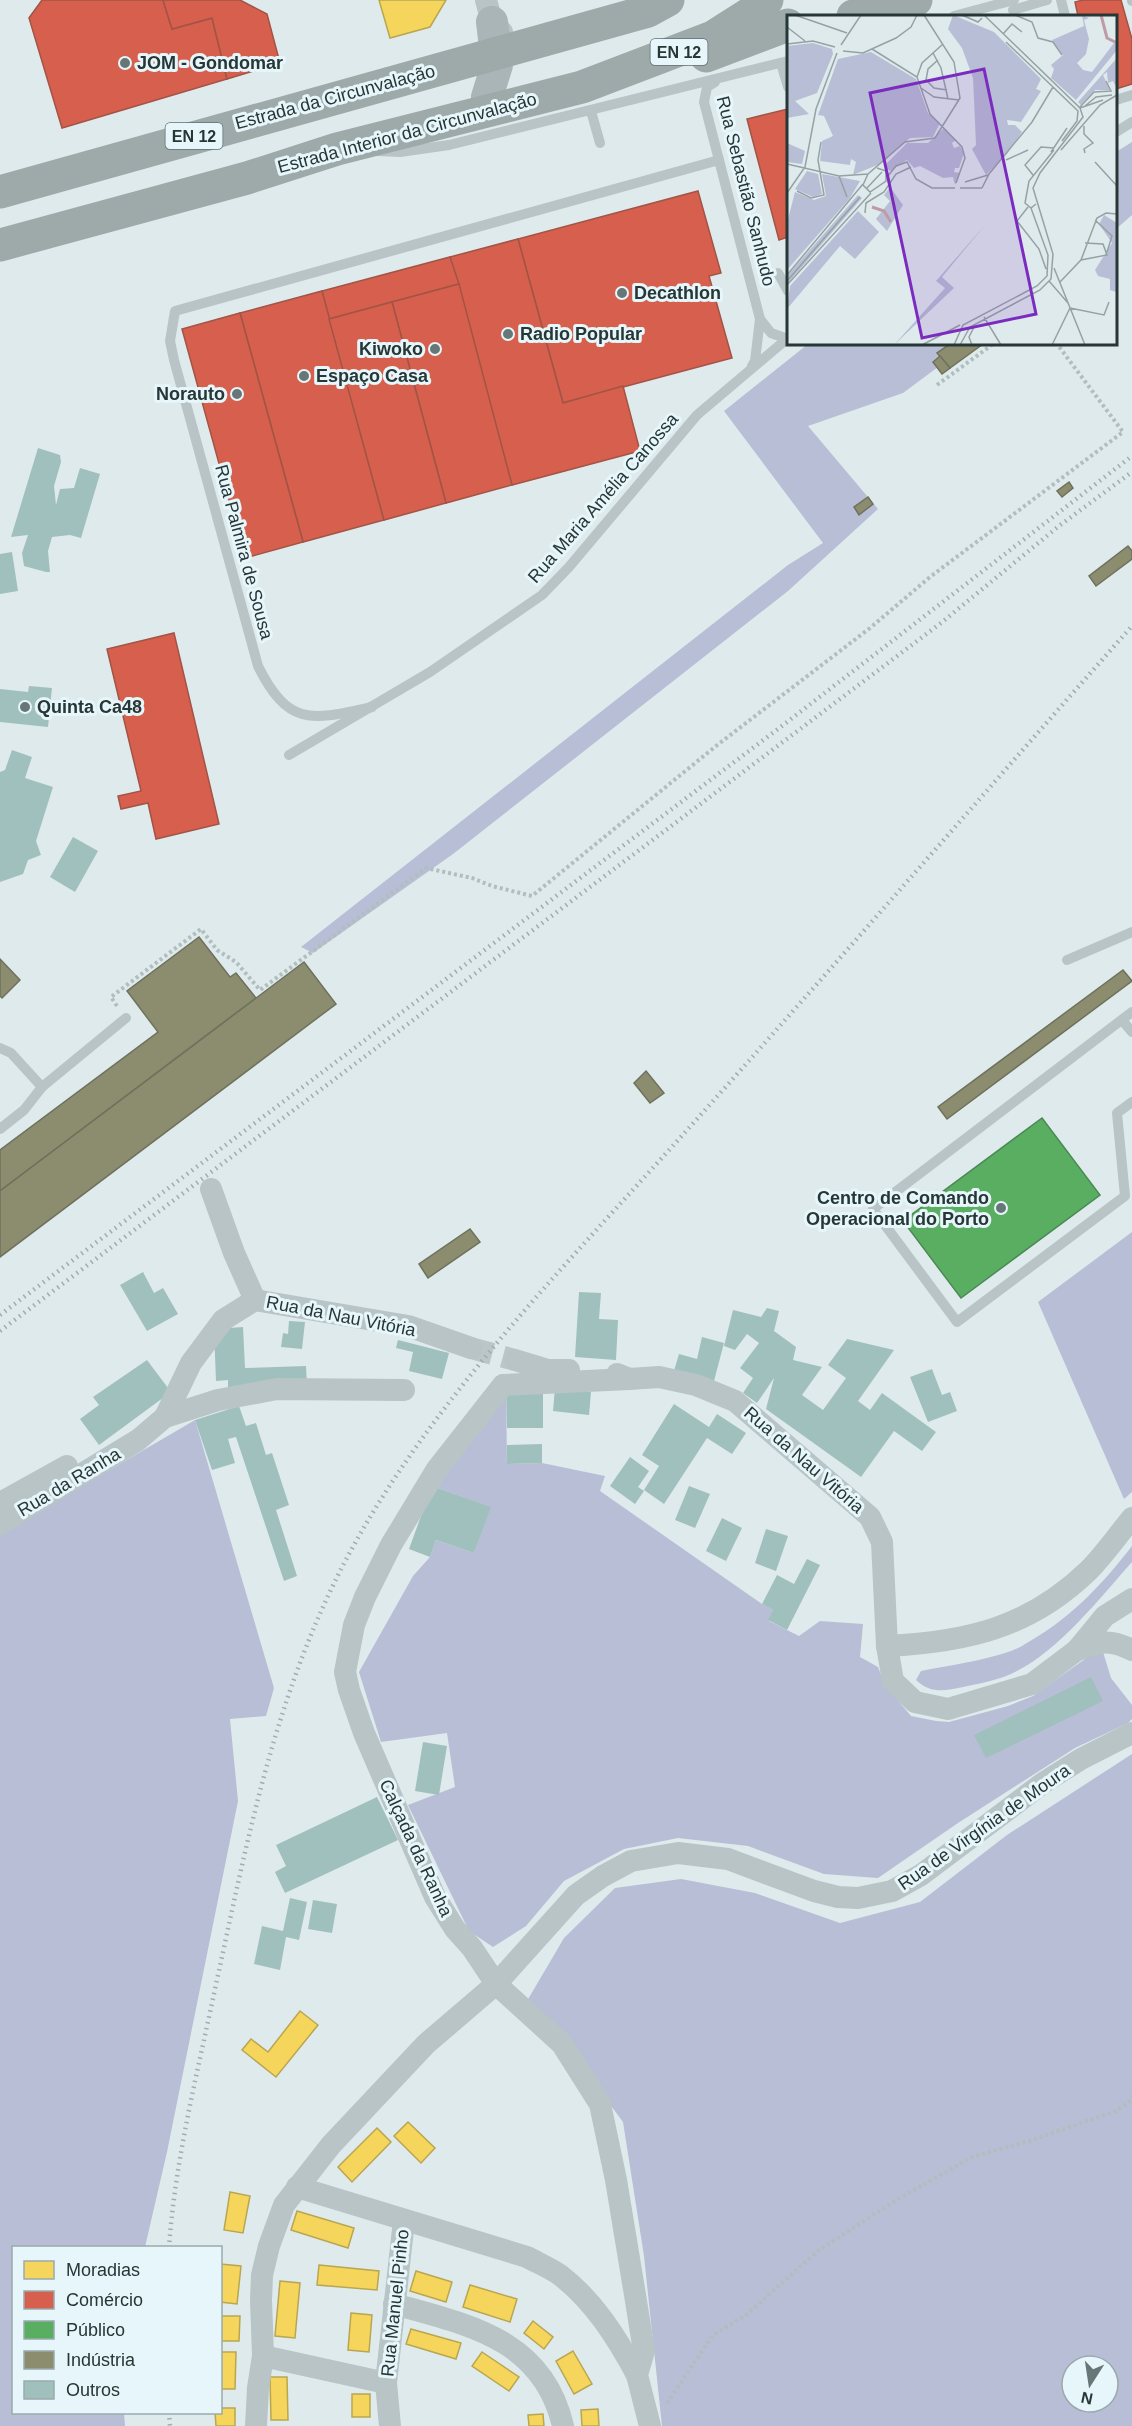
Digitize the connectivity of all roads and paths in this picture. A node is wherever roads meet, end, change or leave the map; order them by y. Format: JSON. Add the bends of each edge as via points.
{"nodes":[{"id":1,"x":621,"y":0,"type":"edge"},
{"id":2,"x":669,"y":0,"type":"edge"},
{"id":3,"x":767,"y":0,"type":"edge"},
{"id":4,"x":916,"y":0,"type":"edge"},
{"id":5,"x":1047,"y":0,"type":"edge"},
{"id":6,"x":1060,"y":0,"type":"edge"},
{"id":7,"x":1014,"y":9,"type":"edge"},
{"id":8,"x":858,"y":15,"type":"edge"},
{"id":9,"x":958,"y":15,"type":"edge"},
{"id":10,"x":1065,"y":15,"type":"edge"},
{"id":11,"x":492,"y":25,"type":"edge"},
{"id":12,"x":594,"y":26,"type":"junction"},
{"id":13,"x":787,"y":26,"type":"edge"},
{"id":14,"x":785,"y":62,"type":"edge"},
{"id":15,"x":454,"y":64,"type":"junction"},
{"id":16,"x":720,"y":79,"type":"junction"},
{"id":17,"x":1132,"y":94,"type":"edge"},
{"id":18,"x":587,"y":99,"type":"junction"},
{"id":19,"x":1117,"y":100,"type":"edge"},
{"id":20,"x":475,"y":106,"type":"junction"},
{"id":21,"x":1132,"y":122,"type":"edge"},
{"id":22,"x":1117,"y":131,"type":"edge"},
{"id":23,"x":600,"y":143,"type":"dead end"},
{"id":24,"x":337,"y":148,"type":"junction"},
{"id":25,"x":719,"y":160,"type":"junction"},
{"id":26,"x":0,"y":192,"type":"edge"},
{"id":27,"x":0,"y":245,"type":"edge"},
{"id":28,"x":778,"y":273,"type":"dead end"},
{"id":29,"x":787,"y":288,"type":"edge"},
{"id":30,"x":760,"y":319,"type":"junction"},
{"id":31,"x":787,"y":338,"type":"edge"},
{"id":32,"x":787,"y":339,"type":"edge"},
{"id":33,"x":992,"y":345,"type":"edge"},
{"id":34,"x":1059,"y":345,"type":"edge"},
{"id":35,"x":748,"y":371,"type":"junction"},
{"id":36,"x":938,"y":385,"type":"dead end"},
{"id":37,"x":372,"y":707,"type":"junction"},
{"id":38,"x":289,"y":755,"type":"dead end"},
{"id":39,"x":1132,"y":932,"type":"edge"},
{"id":40,"x":1067,"y":960,"type":"dead end"},
{"id":41,"x":1132,"y":1012,"type":"edge"},
{"id":42,"x":126,"y":1018,"type":"joint"},
{"id":43,"x":1122,"y":1020,"type":"junction"},
{"id":44,"x":1132,"y":1032,"type":"edge"},
{"id":45,"x":0,"y":1048,"type":"edge"},
{"id":46,"x":42,"y":1087,"type":"junction"},
{"id":47,"x":1132,"y":1102,"type":"edge"},
{"id":48,"x":0,"y":1129,"type":"edge"},
{"id":49,"x":211,"y":1189,"type":"dead end"},
{"id":50,"x":255,"y":1300,"type":"junction"},
{"id":51,"x":471,"y":1348,"type":"tunnel mouth"},
{"id":52,"x":515,"y":1360,"type":"tunnel mouth"},
{"id":53,"x":629,"y":1379,"type":"junction"},
{"id":54,"x":404,"y":1390,"type":"dead end"},
{"id":55,"x":165,"y":1417,"type":"junction"},
{"id":56,"x":138,"y":1440,"type":"junction"},
{"id":57,"x":0,"y":1503,"type":"edge"},
{"id":58,"x":1132,"y":1518,"type":"edge"},
{"id":59,"x":0,"y":1524,"type":"edge"},
{"id":60,"x":1132,"y":1599,"type":"edge"},
{"id":61,"x":887,"y":1646,"type":"junction"},
{"id":62,"x":1077,"y":1650,"type":"junction"},
{"id":63,"x":1132,"y":1650,"type":"edge"},
{"id":64,"x":1130,"y":1733,"type":"edge"},
{"id":65,"x":496,"y":1984,"type":"junction"},
{"id":66,"x":1132,"y":2096,"type":"edge"},
{"id":67,"x":297,"y":2187,"type":"junction"},
{"id":68,"x":404,"y":2220,"type":"junction"},
{"id":69,"x":394,"y":2304,"type":"junction"},
{"id":70,"x":263,"y":2356,"type":"junction"},
{"id":71,"x":637,"y":2375,"type":"junction"},
{"id":72,"x":386,"y":2383,"type":"junction"},
{"id":73,"x":664,"y":2407,"type":"dead end"},
{"id":74,"x":256,"y":2426,"type":"edge"},
{"id":75,"x":390,"y":2426,"type":"edge"},
{"id":76,"x":563,"y":2426,"type":"edge"},
{"id":77,"x":650,"y":2426,"type":"edge"}],
"edges":[{"from":1,"to":12,"type":"main road"},
{"from":2,"to":12,"type":"main road","name":"Estrada da Circunvalação","via":[[648,11]]},
{"from":3,"to":18,"type":"main road","name":"Estrada Interior da Circunvalação","number":"EN 12","via":[[713,37]]},
{"from":4,"to":8,"type":"main road"},
{"from":5,"to":7,"type":"lane"},
{"from":6,"to":10,"type":"lane"},
{"from":7,"to":9,"type":"lane","via":[[1002,4]]},
{"from":11,"to":12,"type":"main road","name":"Estrada da Circunvalação","via":[[528,44]]},
{"from":11,"to":15,"type":"main road","name":"Estrada da Circunvalação"},
{"from":11,"to":20,"type":"street","via":[[497,65]]},
{"from":13,"to":18,"type":"main road","via":[[747,43],[639,75]]},
{"from":14,"to":16,"type":"lane"},
{"from":15,"to":20,"type":"main road","via":[[483,74],[487,84]]},
{"from":15,"to":26,"type":"main road","name":"Estrada da Circunvalação","number":"EN 12"},
{"from":16,"to":18,"type":"lane"},
{"from":16,"to":25,"type":"lane","name":"Rua Sebastião Sanhudo","via":[[707,87],[704,96]]},
{"from":17,"to":19,"type":"lane"},
{"from":18,"to":20,"type":"main road","name":"Estrada Interior da Circunvalação"},
{"from":18,"to":23,"type":"lane"},
{"from":18,"to":24,"type":"lane","via":[[432,149],[389,153]]},
{"from":20,"to":24,"type":"main road","name":"Estrada Interior da Circunvalação"},
{"from":21,"to":22,"type":"lane"},
{"from":24,"to":27,"type":"main road","name":"Estrada Interior da Circunvalação","via":[[248,178]]},
{"from":25,"to":30,"type":"lane","name":"Rua Sebastião Sanhudo"},
{"from":25,"to":37,"type":"lane","name":"Rua Palmira de Sousa","via":[[175,311],[170,341],[174,360],[258,666],[271,690],[290,710],[321,718]]},
{"from":28,"to":29,"type":"lane"},
{"from":30,"to":31,"type":"lane","via":[[771,333]]},
{"from":30,"to":35,"type":"lane","via":[[755,361]]},
{"from":32,"to":35,"type":"lane","name":"Rua Maria Amélia Canossa"},
{"from":33,"to":36,"type":"path"},
{"from":34,"to":42,"type":"path","via":[[1123,432],[930,577],[532,896],[426,867],[260,990],[236,962],[217,950],[201,929],[111,998]]},
{"from":35,"to":37,"type":"lane","name":"Rua Maria Amélia Canossa","via":[[698,415],[542,595]]},
{"from":37,"to":38,"type":"lane","name":"Rua Maria Amélia Canossa"},
{"from":39,"to":40,"type":"lane"},
{"from":41,"to":43,"type":"lane"},
{"from":42,"to":46,"type":"lane"},
{"from":43,"to":44,"type":"lane"},
{"from":43,"to":47,"type":"lane","via":[[873,1209],[957,1322],[1125,1196],[1117,1113]]},
{"from":45,"to":46,"type":"lane","via":[[11,1053]]},
{"from":46,"to":48,"type":"lane","via":[[24,1110]]},
{"from":49,"to":50,"type":"street","name":"Rua da Nau Vitória"},
{"from":50,"to":51,"type":"street","name":"Rua da Nau Vitória","via":[[408,1326]]},
{"from":50,"to":55,"type":"street","name":"Rua da Ranha","via":[[223,1320],[191,1363]]},
{"from":52,"to":53,"type":"street","name":"Rua da Nau Vitória","via":[[548,1370],[611,1372]]},
{"from":53,"to":61,"type":"street","name":"Rua da Nau Vitória","via":[[659,1377],[696,1384],[735,1401],[870,1517],[882,1542]]},
{"from":53,"to":65,"type":"street","name":"Calçada da Ranha","via":[[498,1392],[437,1469],[391,1545],[354,1625],[345,1672],[364,1733],[435,1897]]},
{"from":54,"to":55,"type":"street","via":[[277,1389],[218,1400]]},
{"from":55,"to":56,"type":"street","name":"Rua da Ranha"},
{"from":56,"to":57,"type":"street","name":"Rua da Ranha","via":[[96,1450]]},
{"from":56,"to":59,"type":"street","name":"Rua da Ranha"},
{"from":58,"to":61,"type":"street","via":[[1088,1571],[1043,1608],[985,1633]]},
{"from":60,"to":62,"type":"street","name":"Rua da Nau Vitória","via":[[1106,1616]]},
{"from":61,"to":62,"type":"street","name":"Rua da Nau Vitória","via":[[893,1681],[915,1702],[948,1709],[1032,1684]]},
{"from":62,"to":63,"type":"street","name":"Rua da Nau Vitória","via":[[1105,1641]]},
{"from":64,"to":65,"type":"street","name":"Rua de Virgínia de Moura","via":[[1043,1784],[921,1875],[892,1891],[858,1898],[838,1897],[728,1859],[696,1854],[631,1861],[576,1895]]},
{"from":65,"to":67,"type":"street","name":"Rua de Virgínia de Moura","via":[[426,2044]]},
{"from":65,"to":71,"type":"street","name":"Calçada da Ranha","via":[[562,2044],[600,2104],[644,2351]]},
{"from":66,"to":73,"type":"path","via":[[1116,2111],[972,2157],[819,2250],[746,2315],[713,2335]]},
{"from":67,"to":68,"type":"street"},
{"from":67,"to":70,"type":"street","name":"Rua de Virgínia de Moura","via":[[284,2205],[262,2275]]},
{"from":68,"to":69,"type":"street","name":"Rua Manuel Pinho"},
{"from":68,"to":71,"type":"street","name":"Rua Manuel Pinho","via":[[527,2257],[560,2275],[614,2333]]},
{"from":69,"to":72,"type":"street","name":"Rua Manuel Pinho"},
{"from":69,"to":76,"type":"street","via":[[488,2332],[512,2348],[534,2366],[549,2386]]},
{"from":70,"to":72,"type":"street"},
{"from":70,"to":74,"type":"street","name":"Rua de Virgínia de Moura"},
{"from":71,"to":77,"type":"street","name":"Calçada da Ranha"},
{"from":72,"to":75,"type":"street","name":"Rua Manuel Pinho"}]}
